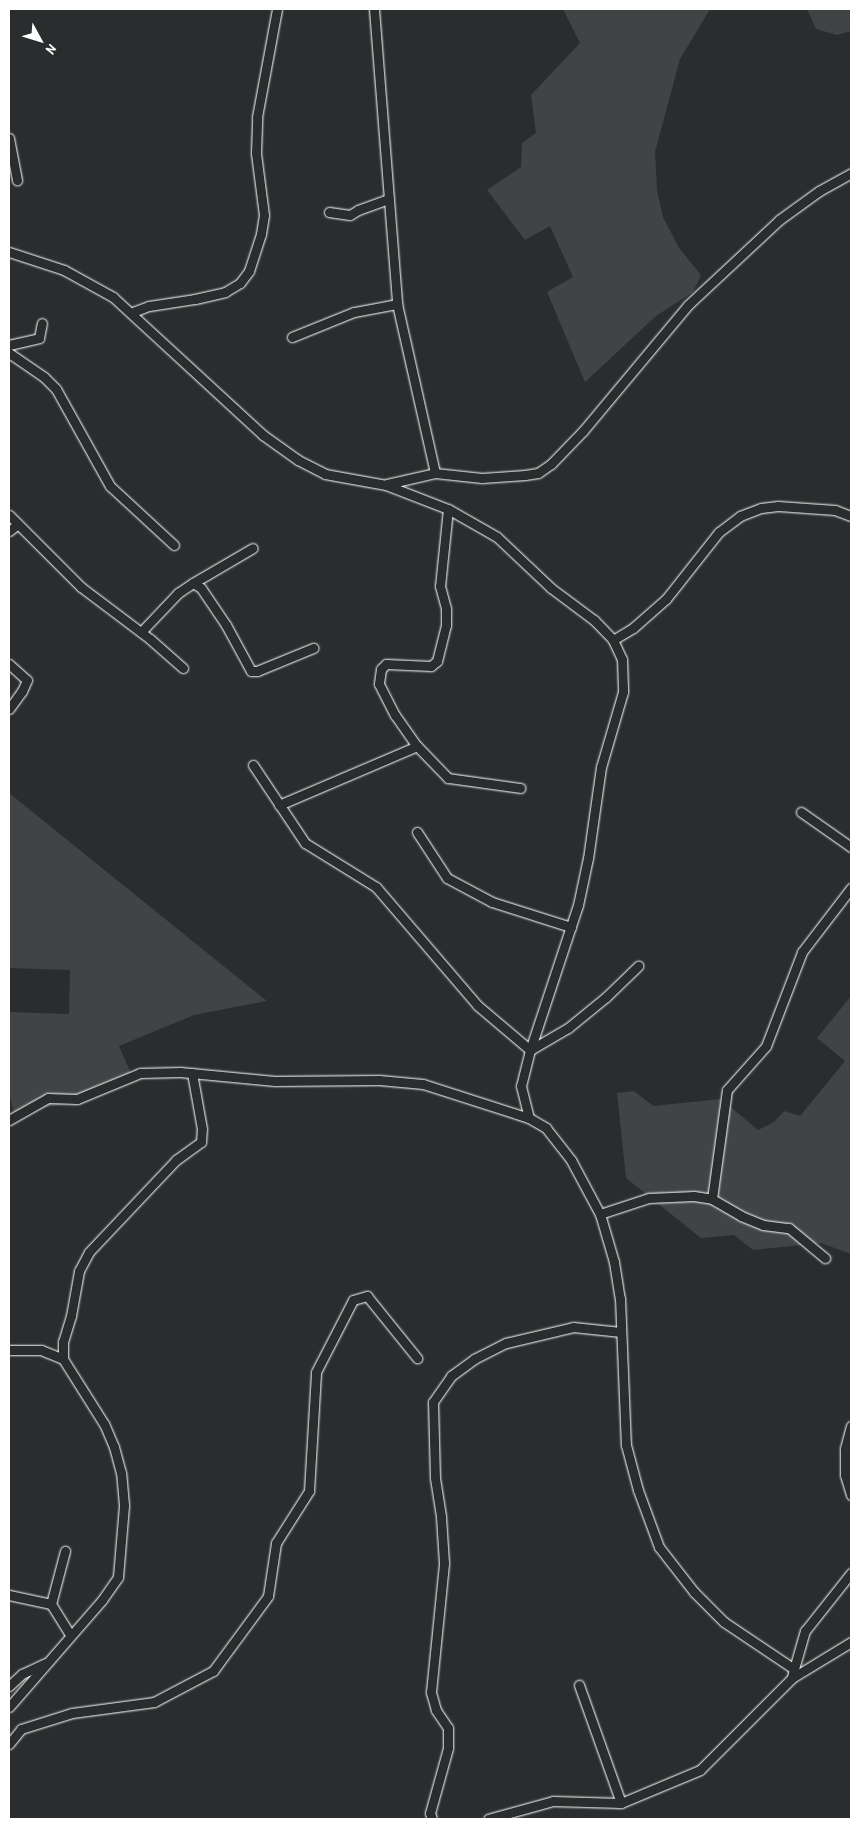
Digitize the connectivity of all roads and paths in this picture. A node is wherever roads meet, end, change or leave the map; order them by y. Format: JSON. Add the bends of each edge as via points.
{"nodes":[{"id":1,"x":276,"y":9,"type":"edge"},
{"id":2,"x":374,"y":9,"type":"edge"},
{"id":3,"x":9,"y":138,"type":"edge"},
{"id":4,"x":851,"y":173,"type":"edge"},
{"id":5,"x":17,"y":180,"type":"dead end"},
{"id":6,"x":389,"y":199,"type":"junction"},
{"id":7,"x":329,"y":212,"type":"dead end"},
{"id":8,"x":9,"y":252,"type":"edge"},
{"id":9,"x":398,"y":304,"type":"junction"},
{"id":10,"x":133,"y":312,"type":"junction"},
{"id":11,"x":42,"y":323,"type":"dead end"},
{"id":12,"x":292,"y":337,"type":"dead end"},
{"id":13,"x":9,"y":346,"type":"edge"},
{"id":14,"x":9,"y":353,"type":"edge"},
{"id":15,"x":435,"y":473,"type":"junction"},
{"id":16,"x":386,"y":484,"type":"junction"},
{"id":17,"x":448,"y":509,"type":"junction"},
{"id":18,"x":9,"y":515,"type":"edge"},
{"id":19,"x":851,"y":516,"type":"edge"},
{"id":20,"x":18,"y":524,"type":"junction"},
{"id":21,"x":9,"y":531,"type":"edge"},
{"id":22,"x":174,"y":545,"type":"dead end"},
{"id":23,"x":253,"y":548,"type":"dead end"},
{"id":24,"x":192,"y":583,"type":"junction"},
{"id":25,"x":141,"y":632,"type":"junction"},
{"id":26,"x":613,"y":640,"type":"junction"},
{"id":27,"x":313,"y":648,"type":"dead end"},
{"id":28,"x":9,"y":664,"type":"edge"},
{"id":29,"x":183,"y":668,"type":"dead end"},
{"id":30,"x":9,"y":709,"type":"edge"},
{"id":31,"x":417,"y":746,"type":"junction"},
{"id":32,"x":253,"y":766,"type":"dead end"},
{"id":33,"x":520,"y":788,"type":"dead end"},
{"id":34,"x":279,"y":805,"type":"junction"},
{"id":35,"x":801,"y":812,"type":"dead end"},
{"id":36,"x":417,"y":832,"type":"dead end"},
{"id":37,"x":851,"y":847,"type":"edge"},
{"id":38,"x":851,"y":888,"type":"edge"},
{"id":39,"x":571,"y":927,"type":"junction"},
{"id":40,"x":638,"y":966,"type":"dead end"},
{"id":41,"x":530,"y":1050,"type":"junction"},
{"id":42,"x":192,"y":1073,"type":"junction"},
{"id":43,"x":529,"y":1118,"type":"junction"},
{"id":44,"x":9,"y":1120,"type":"edge"},
{"id":45,"x":712,"y":1199,"type":"junction"},
{"id":46,"x":600,"y":1214,"type":"junction"},
{"id":47,"x":825,"y":1258,"type":"dead end"},
{"id":48,"x":621,"y":1332,"type":"junction"},
{"id":49,"x":9,"y":1350,"type":"edge"},
{"id":50,"x":417,"y":1358,"type":"dead end"},
{"id":51,"x":63,"y":1359,"type":"junction"},
{"id":52,"x":851,"y":1426,"type":"edge"},
{"id":53,"x":851,"y":1495,"type":"edge"},
{"id":54,"x":65,"y":1551,"type":"dead end"},
{"id":55,"x":851,"y":1573,"type":"edge"},
{"id":56,"x":9,"y":1595,"type":"edge"},
{"id":57,"x":51,"y":1604,"type":"junction"},
{"id":58,"x":70,"y":1635,"type":"junction"},
{"id":59,"x":851,"y":1642,"type":"edge"},
{"id":60,"x":51,"y":1661,"type":"junction"},
{"id":61,"x":793,"y":1673,"type":"junction"},
{"id":62,"x":579,"y":1685,"type":"dead end"},
{"id":63,"x":9,"y":1686,"type":"edge"},
{"id":64,"x":9,"y":1707,"type":"edge"},
{"id":65,"x":9,"y":1744,"type":"edge"},
{"id":66,"x":621,"y":1803,"type":"junction"},
{"id":67,"x":432,"y":1819,"type":"edge"},
{"id":68,"x":488,"y":1819,"type":"edge"}],
"edges":[{"from":1,"to":10,"type":"street","via":[[257,117],[256,154],[264,214],[258,248],[249,271],[240,283],[225,292],[195,300],[148,306]]},
{"from":2,"to":6,"type":"street"},
{"from":3,"to":5,"type":"street"},
{"from":4,"to":15,"type":"street","via":[[819,191],[780,220],[688,306],[551,464],[538,473],[525,476],[482,478]]},
{"from":6,"to":7,"type":"street","via":[[350,215]]},
{"from":6,"to":9,"type":"street"},
{"from":8,"to":10,"type":"street","via":[[64,270],[91,283]]},
{"from":9,"to":12,"type":"street","via":[[354,312]]},
{"from":9,"to":15,"type":"street"},
{"from":10,"to":16,"type":"street","via":[[285,452],[326,474]]},
{"from":11,"to":13,"type":"street","via":[[39,338]]},
{"from":14,"to":22,"type":"street","via":[[56,389],[110,486]]},
{"from":15,"to":16,"type":"street"},
{"from":16,"to":17,"type":"street"},
{"from":17,"to":26,"type":"street","via":[[497,537]]},
{"from":17,"to":31,"type":"street","via":[[440,586],[446,624],[437,661],[432,666],[390,662],[383,665],[380,673],[379,684],[383,694]]},
{"from":18,"to":20,"type":"street"},
{"from":19,"to":26,"type":"street","via":[[835,510],[778,506],[740,516],[719,532],[666,599],[633,628]]},
{"from":20,"to":21,"type":"street"},
{"from":20,"to":25,"type":"street","via":[[81,586]]},
{"from":23,"to":24,"type":"street"},
{"from":24,"to":25,"type":"street"},
{"from":24,"to":27,"type":"street","via":[[201,588],[226,625],[251,671]]},
{"from":25,"to":29,"type":"street"},
{"from":26,"to":39,"type":"street","via":[[622,659],[623,692],[602,767],[588,858]]},
{"from":28,"to":30,"type":"street","via":[[27,680]]},
{"from":31,"to":33,"type":"street","via":[[448,778]]},
{"from":31,"to":34,"type":"street"},
{"from":32,"to":34,"type":"street"},
{"from":34,"to":41,"type":"street","via":[[305,843],[376,887],[477,1005]]},
{"from":35,"to":37,"type":"street"},
{"from":36,"to":39,"type":"street","via":[[447,878],[492,902]]},
{"from":38,"to":45,"type":"street","via":[[802,952],[766,1046],[727,1090]]},
{"from":39,"to":41,"type":"street"},
{"from":40,"to":41,"type":"street","via":[[568,1028]]},
{"from":41,"to":43,"type":"street","via":[[522,1086]]},
{"from":42,"to":43,"type":"street","via":[[275,1081],[379,1080],[423,1084]]},
{"from":42,"to":44,"type":"street","via":[[140,1073],[77,1099],[48,1098]]},
{"from":42,"to":51,"type":"street","via":[[203,1138],[176,1160],[89,1252],[78,1270],[71,1316],[63,1342]]},
{"from":43,"to":46,"type":"street","via":[[546,1128],[571,1160]]},
{"from":45,"to":46,"type":"street","via":[[694,1196],[649,1198]]},
{"from":45,"to":47,"type":"street","via":[[763,1225],[788,1228]]},
{"from":46,"to":48,"type":"street","via":[[614,1262]]},
{"from":48,"to":61,"type":"street","via":[[626,1445],[659,1547],[694,1592],[724,1622]]},
{"from":48,"to":67,"type":"street","via":[[573,1327],[506,1343],[474,1359],[451,1376],[433,1402],[435,1478],[444,1563],[431,1692],[436,1710],[448,1728],[448,1748],[430,1813]]},
{"from":49,"to":51,"type":"street","via":[[41,1350]]},
{"from":50,"to":65,"type":"street","via":[[367,1296],[353,1300],[316,1372],[309,1491],[276,1542],[268,1596],[213,1671],[154,1702],[72,1713],[21,1729]]},
{"from":51,"to":58,"type":"street","via":[[111,1439],[121,1473],[124,1505],[118,1578]]},
{"from":52,"to":53,"type":"street","via":[[845,1449],[845,1475]]},
{"from":54,"to":57,"type":"street"},
{"from":55,"to":61,"type":"street","via":[[805,1631]]},
{"from":56,"to":57,"type":"street"},
{"from":57,"to":58,"type":"street"},
{"from":58,"to":60,"type":"street"},
{"from":59,"to":61,"type":"street"},
{"from":60,"to":63,"type":"street","via":[[22,1674]]},
{"from":60,"to":64,"type":"street"},
{"from":61,"to":66,"type":"street","via":[[700,1770]]},
{"from":62,"to":66,"type":"street"},
{"from":66,"to":68,"type":"street","via":[[553,1801]]}]}
